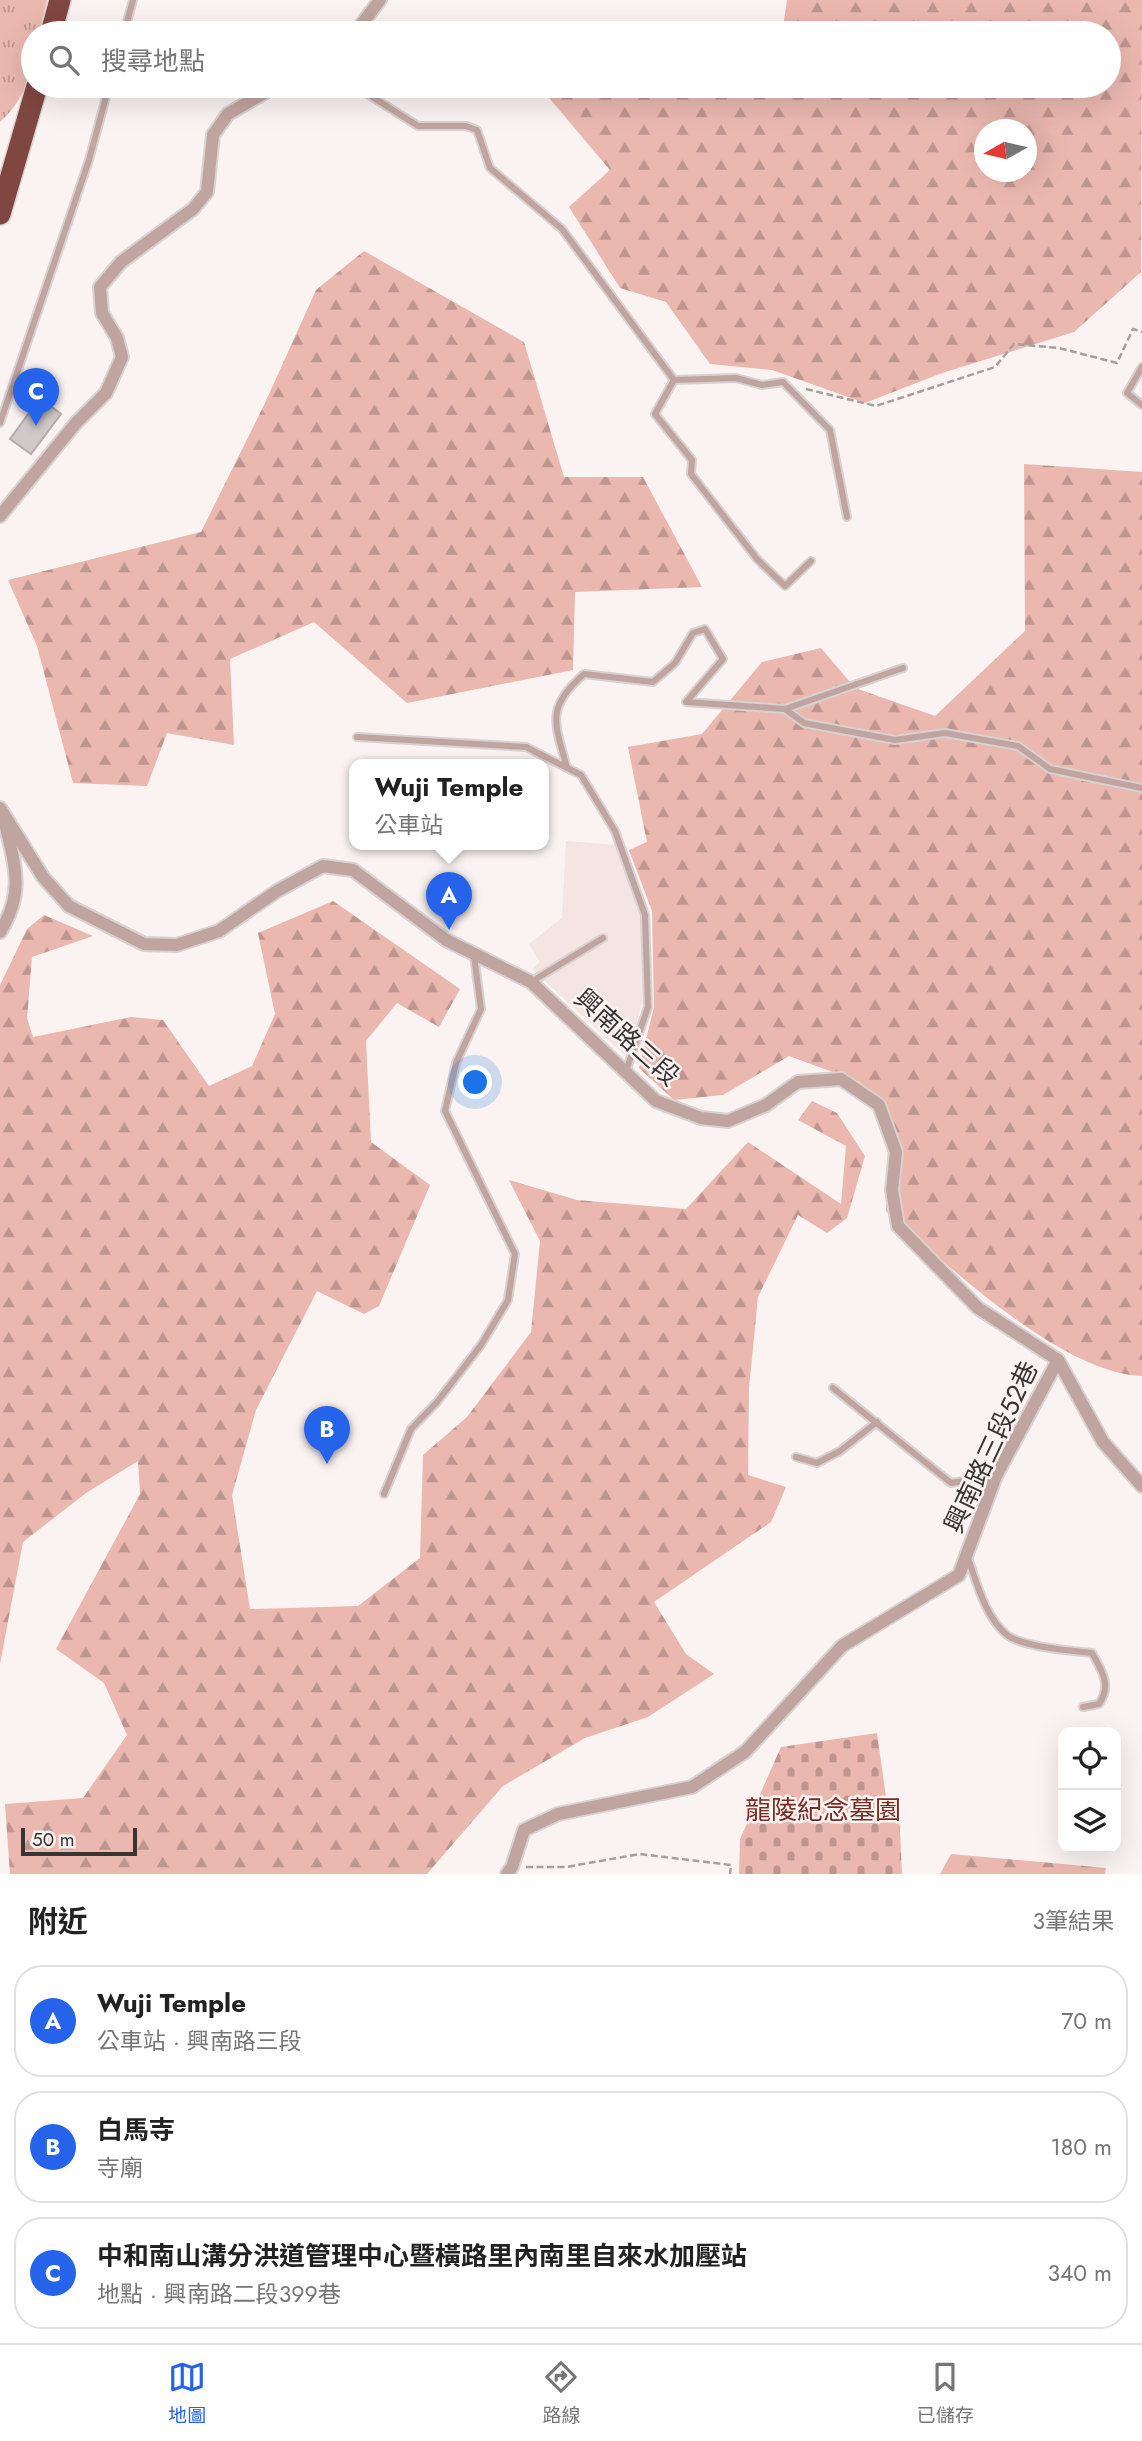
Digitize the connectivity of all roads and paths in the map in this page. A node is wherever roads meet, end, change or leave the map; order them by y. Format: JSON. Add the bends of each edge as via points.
{"nodes":[{"id":1,"x":60,"y":0,"type":"edge"},
{"id":2,"x":133,"y":0,"type":"edge"},
{"id":3,"x":380,"y":0,"type":"edge"},
{"id":4,"x":54,"y":21,"type":"edge"},
{"id":5,"x":127,"y":21,"type":"edge"},
{"id":6,"x":364,"y":21,"type":"edge"},
{"id":7,"x":33,"y":98,"type":"edge"},
{"id":8,"x":106,"y":98,"type":"edge"},
{"id":9,"x":255,"y":98,"type":"edge"},
{"id":10,"x":373,"y":98,"type":"edge"},
{"id":11,"x":8,"y":164,"type":"edge"},
{"id":12,"x":0,"y":214,"type":"edge"},
{"id":13,"x":1142,"y":332,"type":"edge"},
{"id":14,"x":1142,"y":367,"type":"edge"},
{"id":15,"x":674,"y":380,"type":"junction"},
{"id":16,"x":783,"y":383,"type":"junction"},
{"id":17,"x":1142,"y":405,"type":"edge"},
{"id":18,"x":0,"y":423,"type":"edge"},
{"id":19,"x":0,"y":516,"type":"edge"},
{"id":20,"x":848,"y":517,"type":"dead end"},
{"id":21,"x":811,"y":561,"type":"dead end"},
{"id":22,"x":903,"y":668,"type":"dead end"},
{"id":23,"x":785,"y":709,"type":"junction"},
{"id":24,"x":357,"y":737,"type":"dead end"},
{"id":25,"x":567,"y":768,"type":"junction"},
{"id":26,"x":1142,"y":788,"type":"edge"},
{"id":27,"x":1,"y":810,"type":"edge"},
{"id":28,"x":0,"y":932,"type":"edge"},
{"id":29,"x":603,"y":938,"type":"dead end"},
{"id":30,"x":474,"y":956,"type":"junction"},
{"id":31,"x":531,"y":982,"type":"junction"},
{"id":32,"x":626,"y":1071,"type":"junction"},
{"id":33,"x":1058,"y":1360,"type":"junction"},
{"id":34,"x":833,"y":1388,"type":"dead end"},
{"id":35,"x":877,"y":1422,"type":"junction"},
{"id":36,"x":796,"y":1457,"type":"dead end"},
{"id":37,"x":996,"y":1476,"type":"junction"},
{"id":38,"x":1142,"y":1486,"type":"edge"},
{"id":39,"x":384,"y":1494,"type":"dead end"},
{"id":40,"x":966,"y":1553,"type":"junction"},
{"id":41,"x":1083,"y":1707,"type":"dead end"},
{"id":42,"x":509,"y":1871,"type":"edge"},
{"id":43,"x":730,"y":1874,"type":"edge"}],
"edges":[{"from":1,"to":4,"type":"highway"},
{"from":2,"to":5,"type":"lane"},
{"from":3,"to":6,"type":"street"},
{"from":7,"to":11,"type":"highway"},
{"from":8,"to":18,"type":"lane"},
{"from":9,"to":19,"type":"street","via":[[228,114],[213,135],[207,192],[192,209],[121,262],[100,287],[102,313],[122,357],[106,393]]},
{"from":10,"to":15,"type":"lane","via":[[418,127],[477,130],[490,168],[562,229]]},
{"from":11,"to":12,"type":"highway"},
{"from":13,"to":16,"type":"path","via":[[1133,329],[1118,363],[1059,348],[1014,344],[995,367],[876,406]]},
{"from":14,"to":17,"type":"lane","via":[[1127,393]]},
{"from":15,"to":16,"type":"lane","via":[[736,378],[762,385]]},
{"from":15,"to":21,"type":"lane","via":[[655,414],[692,460],[691,474],[757,559],[785,586]]},
{"from":16,"to":20,"type":"lane","via":[[830,430]]},
{"from":22,"to":23,"type":"lane"},
{"from":23,"to":25,"type":"lane","via":[[686,702],[723,659],[705,629],[693,633],[675,663],[653,682],[584,674],[567,689],[554,717]]},
{"from":23,"to":26,"type":"lane","via":[[804,723],[895,740],[945,733],[1018,746],[1050,769]]},
{"from":24,"to":25,"type":"lane","via":[[526,747]]},
{"from":25,"to":32,"type":"lane","via":[[581,775],[615,831],[645,915],[648,1007]]},
{"from":27,"to":28,"type":"street","via":[[18,891]]},
{"from":27,"to":30,"type":"street","name":"興南路三段","via":[[43,877],[69,906],[144,944],[177,945],[219,931],[323,866],[353,870]]},
{"from":29,"to":31,"type":"lane"},
{"from":30,"to":31,"type":"street","name":"興南路三段"},
{"from":30,"to":39,"type":"lane","via":[[481,1009],[456,1063],[445,1111],[515,1254],[508,1300],[481,1345],[411,1429]]},
{"from":31,"to":32,"type":"street","name":"興南路三段"},
{"from":32,"to":33,"type":"street","name":"興南路三段","via":[[656,1101],[701,1118],[728,1121],[766,1105],[798,1082],[841,1079],[879,1105],[896,1152],[892,1190],[898,1226],[978,1308]]},
{"from":33,"to":37,"type":"street","name":"興南路三段52巷"},
{"from":33,"to":38,"type":"street","name":"興南路三段","via":[[1103,1442]]},
{"from":34,"to":35,"type":"lane"},
{"from":35,"to":36,"type":"lane","via":[[817,1463]]},
{"from":35,"to":37,"type":"lane","via":[[951,1483]]},
{"from":37,"to":40,"type":"street","name":"興南路三段52巷"},
{"from":40,"to":41,"type":"lane","via":[[984,1603],[1007,1636],[1053,1650],[1092,1653],[1105,1675],[1105,1694],[1099,1704]]},
{"from":40,"to":42,"type":"street","name":"興南路三段52巷","via":[[959,1575],[842,1646],[745,1752],[692,1787],[558,1814],[524,1830]]},
{"from":42,"to":43,"type":"path","via":[[640,1854],[731,1865]]}]}
